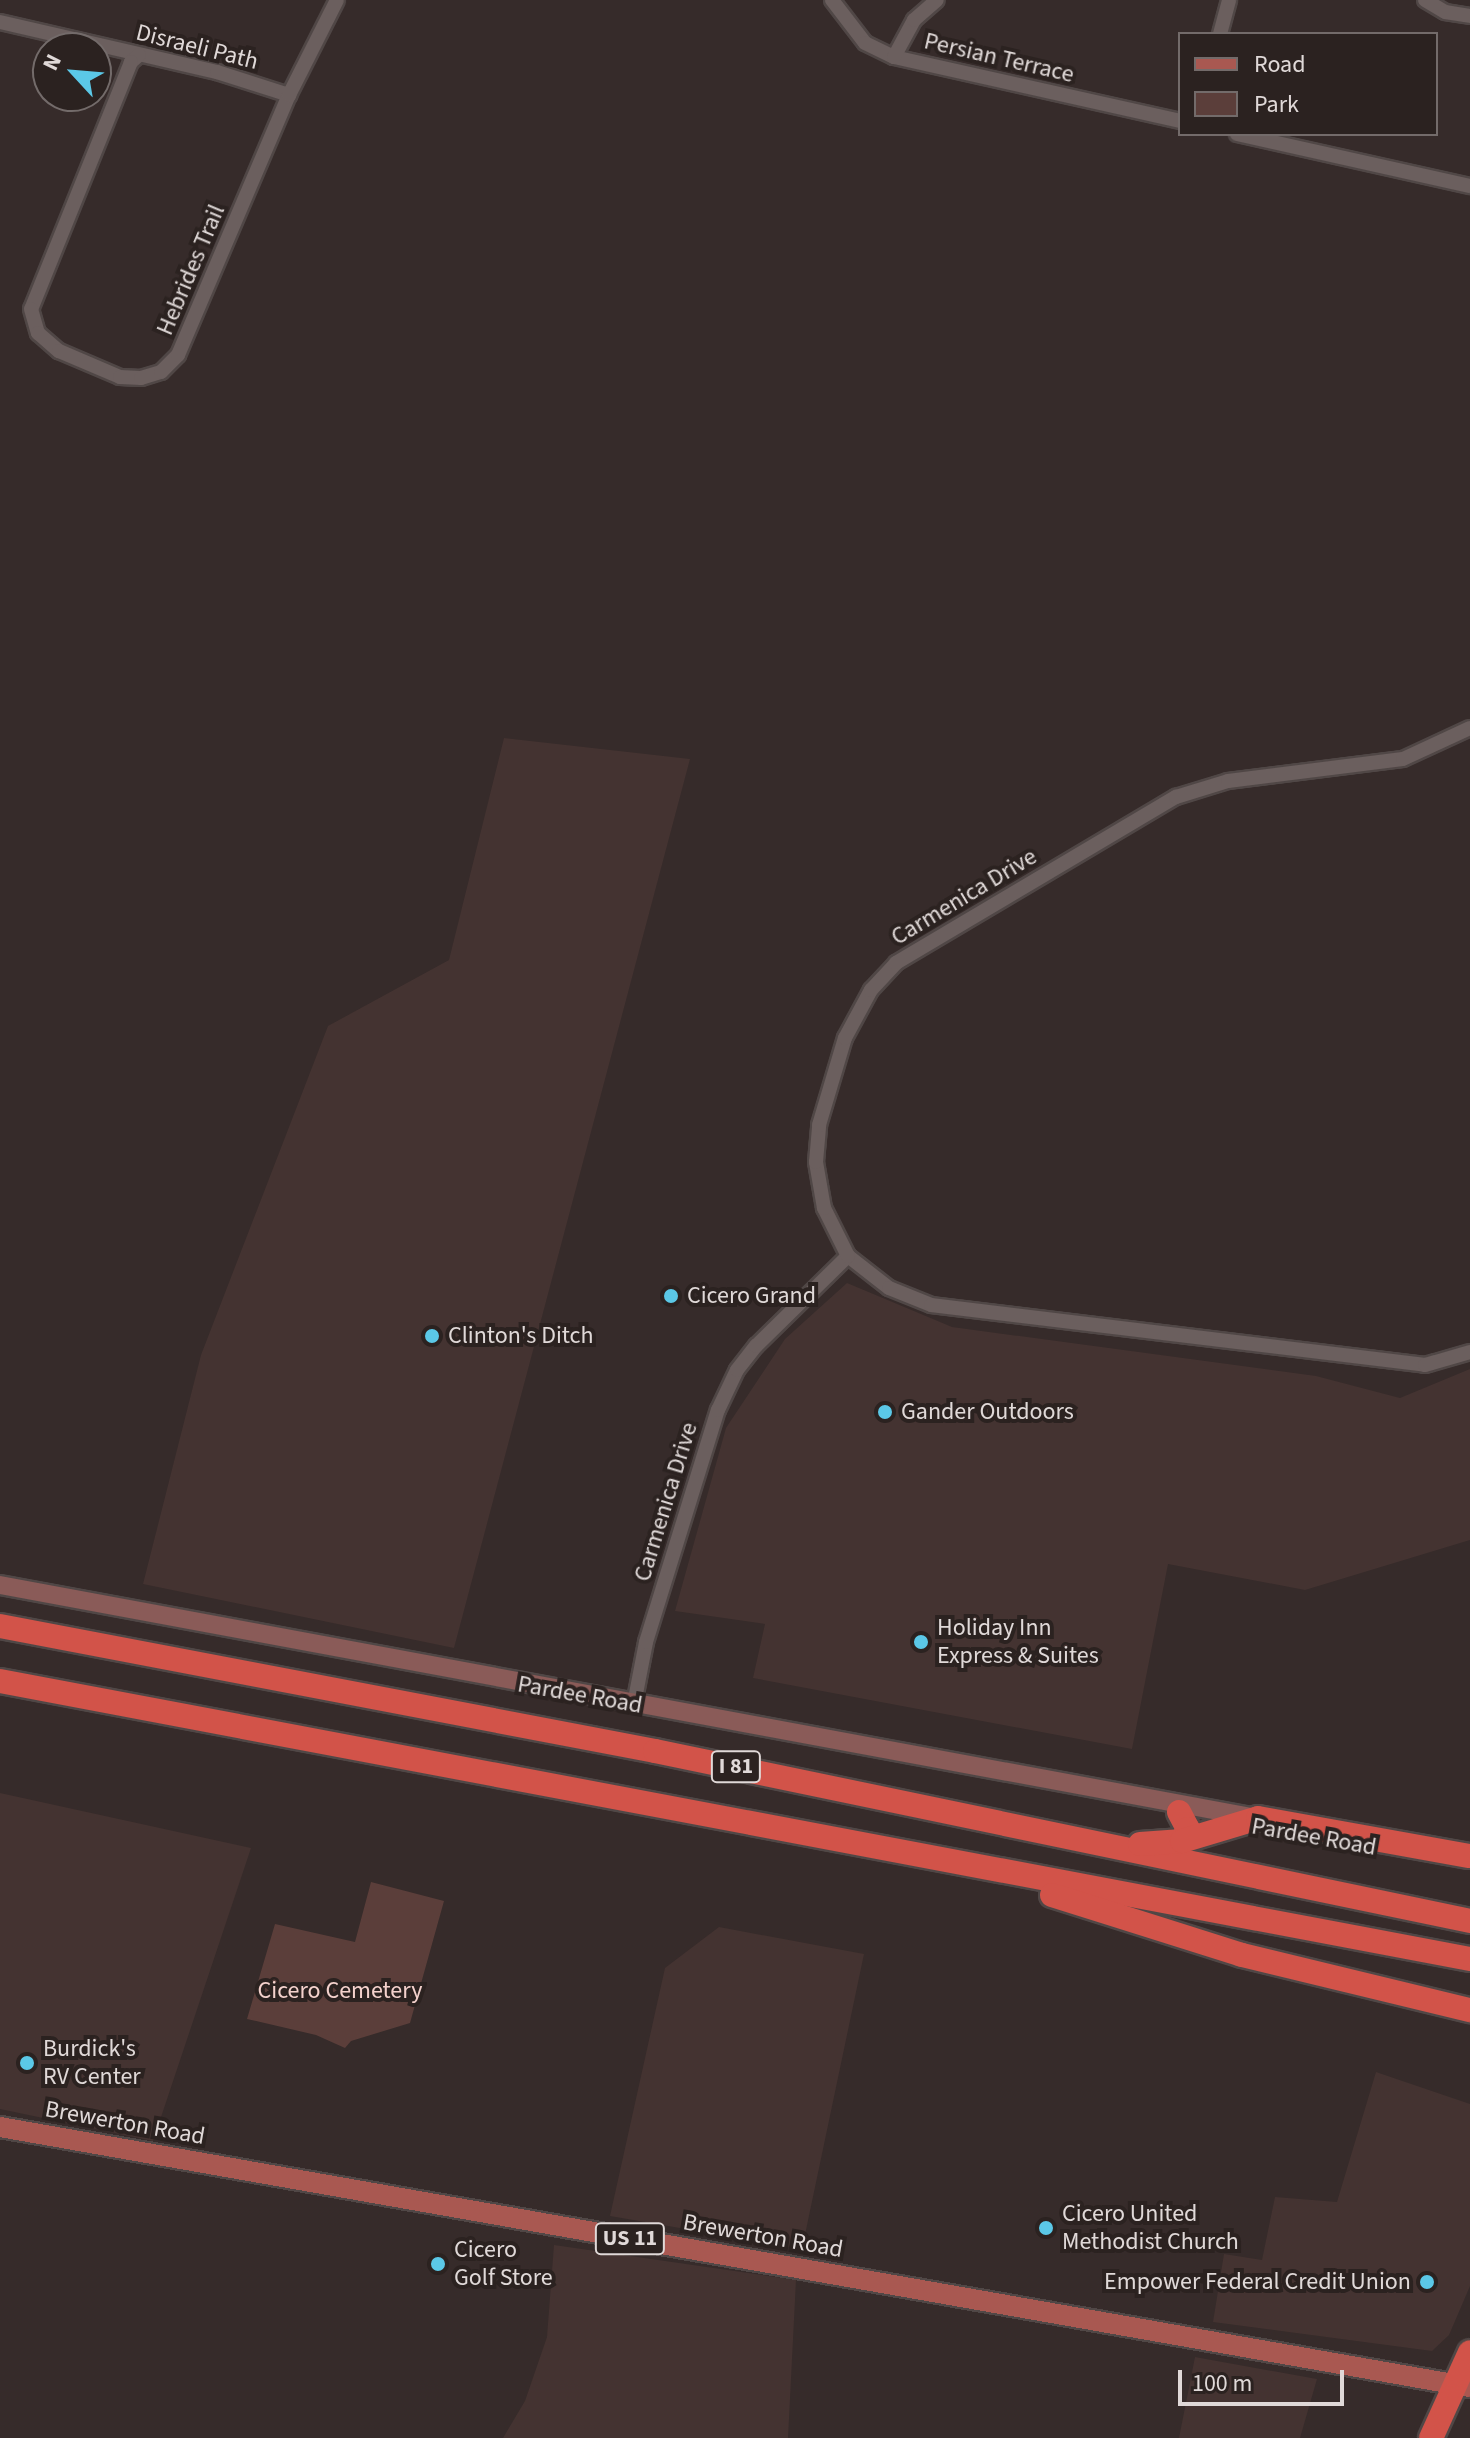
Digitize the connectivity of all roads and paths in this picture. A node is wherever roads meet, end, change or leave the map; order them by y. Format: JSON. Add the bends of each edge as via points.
{"nodes":[{"id":1,"x":337,"y":0,"type":"edge"},
{"id":2,"x":832,"y":0,"type":"edge"},
{"id":3,"x":937,"y":0,"type":"edge"},
{"id":4,"x":1229,"y":0,"type":"edge"},
{"id":5,"x":1425,"y":0,"type":"edge"},
{"id":6,"x":1470,"y":16,"type":"edge"},
{"id":7,"x":0,"y":22,"type":"edge"},
{"id":8,"x":1221,"y":32,"type":"edge"},
{"id":9,"x":139,"y":55,"type":"junction"},
{"id":10,"x":894,"y":57,"type":"junction"},
{"id":11,"x":289,"y":95,"type":"junction"},
{"id":12,"x":1178,"y":121,"type":"edge"},
{"id":13,"x":1246,"y":136,"type":"edge"},
{"id":14,"x":1470,"y":186,"type":"edge"},
{"id":15,"x":1470,"y":728,"type":"edge"},
{"id":16,"x":848,"y":1256,"type":"junction"},
{"id":17,"x":1470,"y":1352,"type":"edge"},
{"id":18,"x":0,"y":1585,"type":"edge"},
{"id":19,"x":0,"y":1626,"type":"edge"},
{"id":20,"x":0,"y":1681,"type":"edge"},
{"id":21,"x":634,"y":1704,"type":"junction"},
{"id":22,"x":1170,"y":1808,"type":"junction"},
{"id":23,"x":1248,"y":1820,"type":"junction"},
{"id":24,"x":1072,"y":1838,"type":"junction"},
{"id":25,"x":1182,"y":1841,"type":"junction"},
{"id":26,"x":1470,"y":1856,"type":"edge"},
{"id":27,"x":1470,"y":1865,"type":"edge"},
{"id":28,"x":966,"y":1867,"type":"junction"},
{"id":29,"x":1470,"y":1921,"type":"edge"},
{"id":30,"x":1470,"y":1959,"type":"edge"},
{"id":31,"x":1470,"y":2010,"type":"edge"},
{"id":32,"x":0,"y":2127,"type":"edge"},
{"id":33,"x":1470,"y":2352,"type":"edge"},
{"id":34,"x":1462,"y":2385,"type":"edge"},
{"id":35,"x":1431,"y":2438,"type":"edge"}],
"edges":[{"from":1,"to":11,"type":"street","name":"Hebrides Trail"},
{"from":2,"to":10,"type":"street","name":"Persian Terrace","via":[[865,43]]},
{"from":3,"to":10,"type":"street","via":[[914,20]]},
{"from":4,"to":8,"type":"street"},
{"from":5,"to":6,"type":"street","via":[[1445,12]]},
{"from":7,"to":9,"type":"street","name":"Disraeli Path"},
{"from":9,"to":11,"type":"street","name":"Disraeli Path"},
{"from":9,"to":11,"type":"street","name":"Hebrides Trail","via":[[131,62],[31,309],[47,342],[120,377],[161,372],[178,355]]},
{"from":10,"to":12,"type":"street","name":"Persian Terrace"},
{"from":13,"to":14,"type":"street"},
{"from":15,"to":16,"type":"street","name":"Carmenica Drive","via":[[1403,759],[1203,786],[896,963],[856,1011],[819,1125],[818,1182]]},
{"from":16,"to":17,"type":"street","via":[[889,1288],[931,1305],[1425,1365]]},
{"from":16,"to":21,"type":"street","name":"Carmenica Drive","via":[[737,1370],[718,1410],[646,1642]]},
{"from":18,"to":21,"type":"street","name":"Pardee Road"},
{"from":19,"to":24,"type":"highway","number":"I 81","via":[[655,1751]]},
{"from":20,"to":28,"type":"highway","number":"I 81"},
{"from":21,"to":22,"type":"street","name":"Pardee Road"},
{"from":22,"to":23,"type":"street","name":"Pardee Road"},
{"from":22,"to":25,"type":"highway","via":[[1188,1829]]},
{"from":23,"to":25,"type":"highway"},
{"from":23,"to":26,"type":"highway","name":"Pardee Road"},
{"from":23,"to":27,"type":"street","name":"Pardee Road"},
{"from":24,"to":25,"type":"highway","via":[[1143,1844]]},
{"from":24,"to":29,"type":"highway","number":"I 81"},
{"from":28,"to":30,"type":"highway","number":"I 81"},
{"from":28,"to":31,"type":"highway","via":[[1242,1955]]},
{"from":32,"to":34,"type":"main road","name":"Brewerton Road","number":"US 11"},
{"from":33,"to":34,"type":"highway"},
{"from":34,"to":35,"type":"highway"}]}
